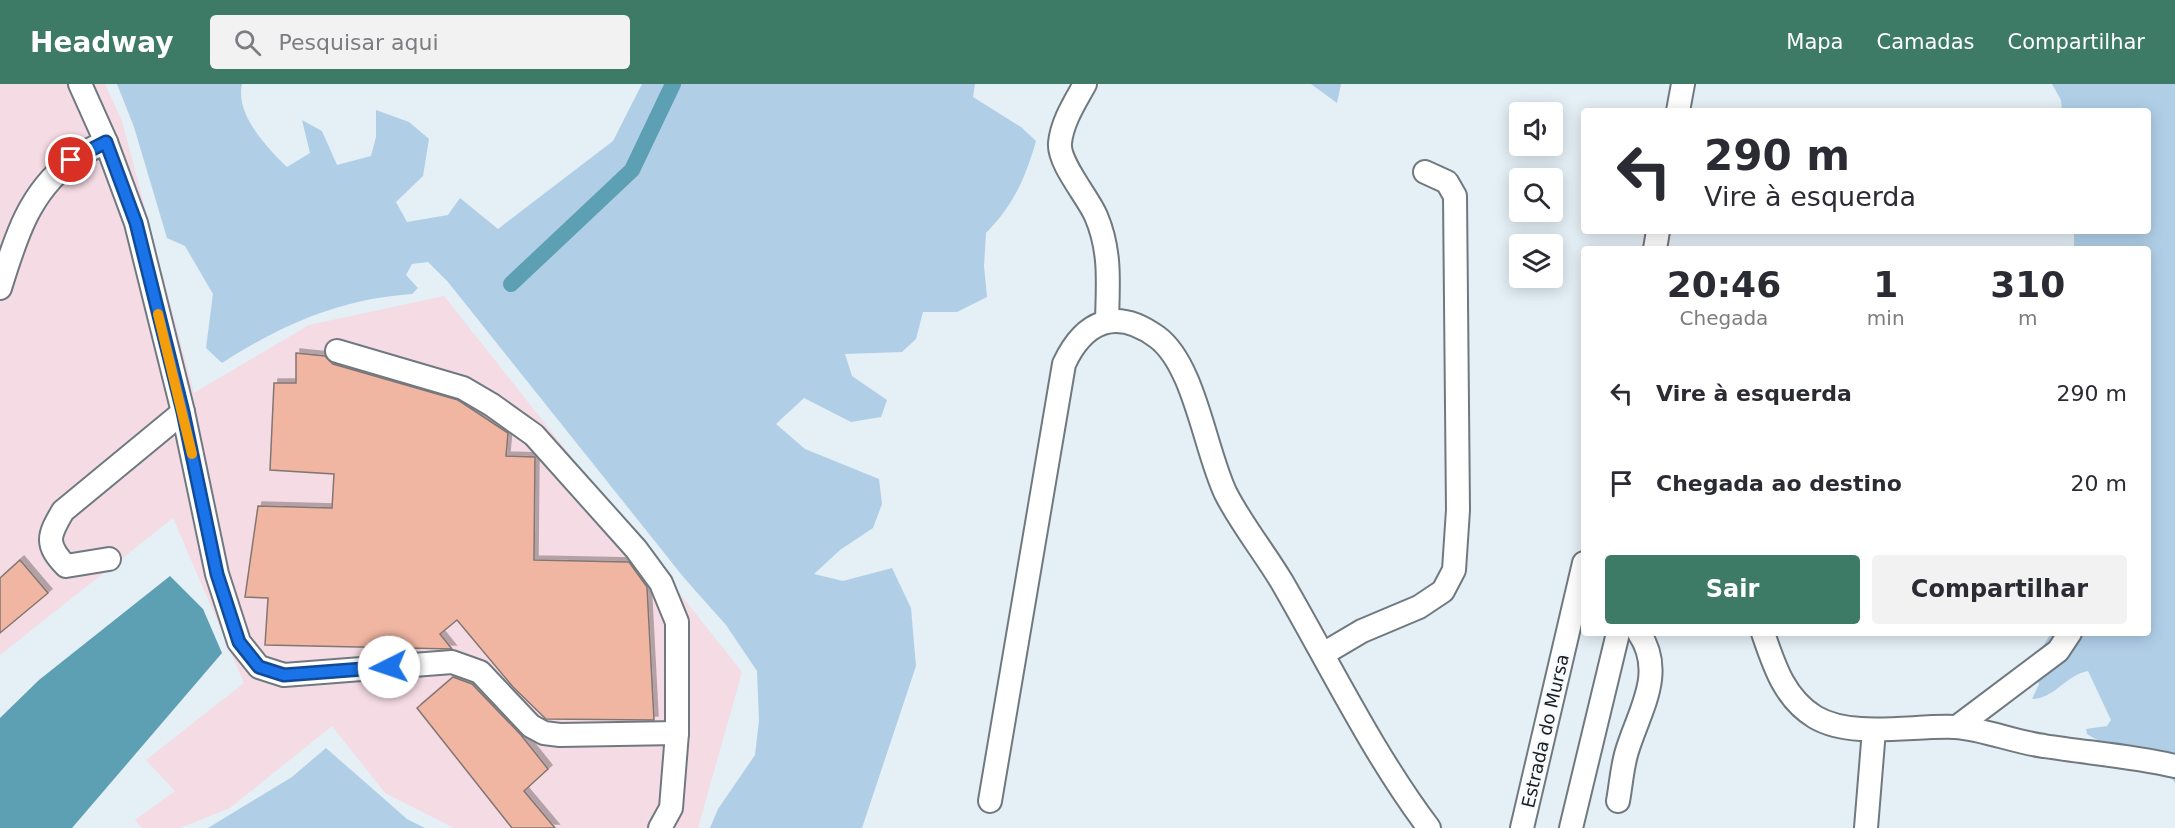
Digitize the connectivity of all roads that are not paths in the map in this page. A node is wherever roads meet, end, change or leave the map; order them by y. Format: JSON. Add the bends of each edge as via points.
{"nodes":[{"id":1,"x":80,"y":84,"type":"edge"},
{"id":2,"x":1085,"y":84,"type":"edge"},
{"id":3,"x":1683,"y":84,"type":"edge"},
{"id":4,"x":1679,"y":108,"type":"edge"},
{"id":5,"x":106,"y":142,"type":"junction"},
{"id":6,"x":1425,"y":172,"type":"dead end"},
{"id":7,"x":0,"y":288,"type":"edge"},
{"id":8,"x":1107,"y":320,"type":"junction"},
{"id":9,"x":337,"y":351,"type":"dead end"},
{"id":10,"x":183,"y":412,"type":"junction"},
{"id":11,"x":110,"y":559,"type":"dead end"},
{"id":12,"x":1581,"y":576,"type":"edge"},
{"id":13,"x":1617,"y":636,"type":"edge"},
{"id":14,"x":1641,"y":636,"type":"edge"},
{"id":15,"x":1765,"y":636,"type":"edge"},
{"id":16,"x":2068,"y":636,"type":"edge"},
{"id":17,"x":1323,"y":654,"type":"junction"},
{"id":18,"x":1957,"y":727,"type":"junction"},
{"id":19,"x":1874,"y":730,"type":"junction"},
{"id":20,"x":676,"y":733,"type":"junction"},
{"id":21,"x":2175,"y":766,"type":"edge"},
{"id":22,"x":990,"y":801,"type":"dead end"},
{"id":23,"x":1618,"y":801,"type":"dead end"},
{"id":24,"x":660,"y":828,"type":"edge"},
{"id":25,"x":1429,"y":828,"type":"edge"},
{"id":26,"x":1522,"y":828,"type":"edge"},
{"id":27,"x":1571,"y":828,"type":"edge"},
{"id":28,"x":1866,"y":828,"type":"edge"}],
"edges":[{"from":1,"to":5,"type":"street"},
{"from":2,"to":8,"type":"street","via":[[1064,124],[1059,145],[1096,215],[1109,255]]},
{"from":3,"to":4,"type":"street"},
{"from":5,"to":7,"type":"street","via":[[71,160],[30,206],[18,230]]},
{"from":5,"to":10,"type":"street","via":[[136,223]]},
{"from":6,"to":17,"type":"street","via":[[1447,183],[1455,196],[1458,510],[1454,570],[1443,591],[1419,607],[1362,631]]},
{"from":8,"to":17,"type":"street","via":[[1129,321],[1159,338],[1186,375],[1227,495]]},
{"from":8,"to":22,"type":"street","via":[[1075,341],[1064,364]]},
{"from":9,"to":20,"type":"street","via":[[463,388],[492,405],[534,435],[620,531],[661,583],[676,622]]},
{"from":10,"to":11,"type":"street","via":[[63,511],[51,531],[52,551],[66,566]]},
{"from":10,"to":20,"type":"street","via":[[217,574],[239,642],[259,667],[284,675],[452,662],[480,672],[531,726],[544,732]]},
{"from":12,"to":26,"type":"street","name":"Estrada do Mursa"},
{"from":13,"to":27,"type":"street"},
{"from":14,"to":23,"type":"street","via":[[1651,660],[1650,688],[1626,752]]},
{"from":15,"to":19,"type":"street","via":[[1785,688],[1799,704],[1816,718]]},
{"from":16,"to":18,"type":"street","via":[[2058,651]]},
{"from":17,"to":25,"type":"street"},
{"from":18,"to":19,"type":"street"},
{"from":18,"to":21,"type":"street","via":[[2042,746]]},
{"from":19,"to":28,"type":"street"},
{"from":20,"to":24,"type":"street","via":[[671,808]]}]}
